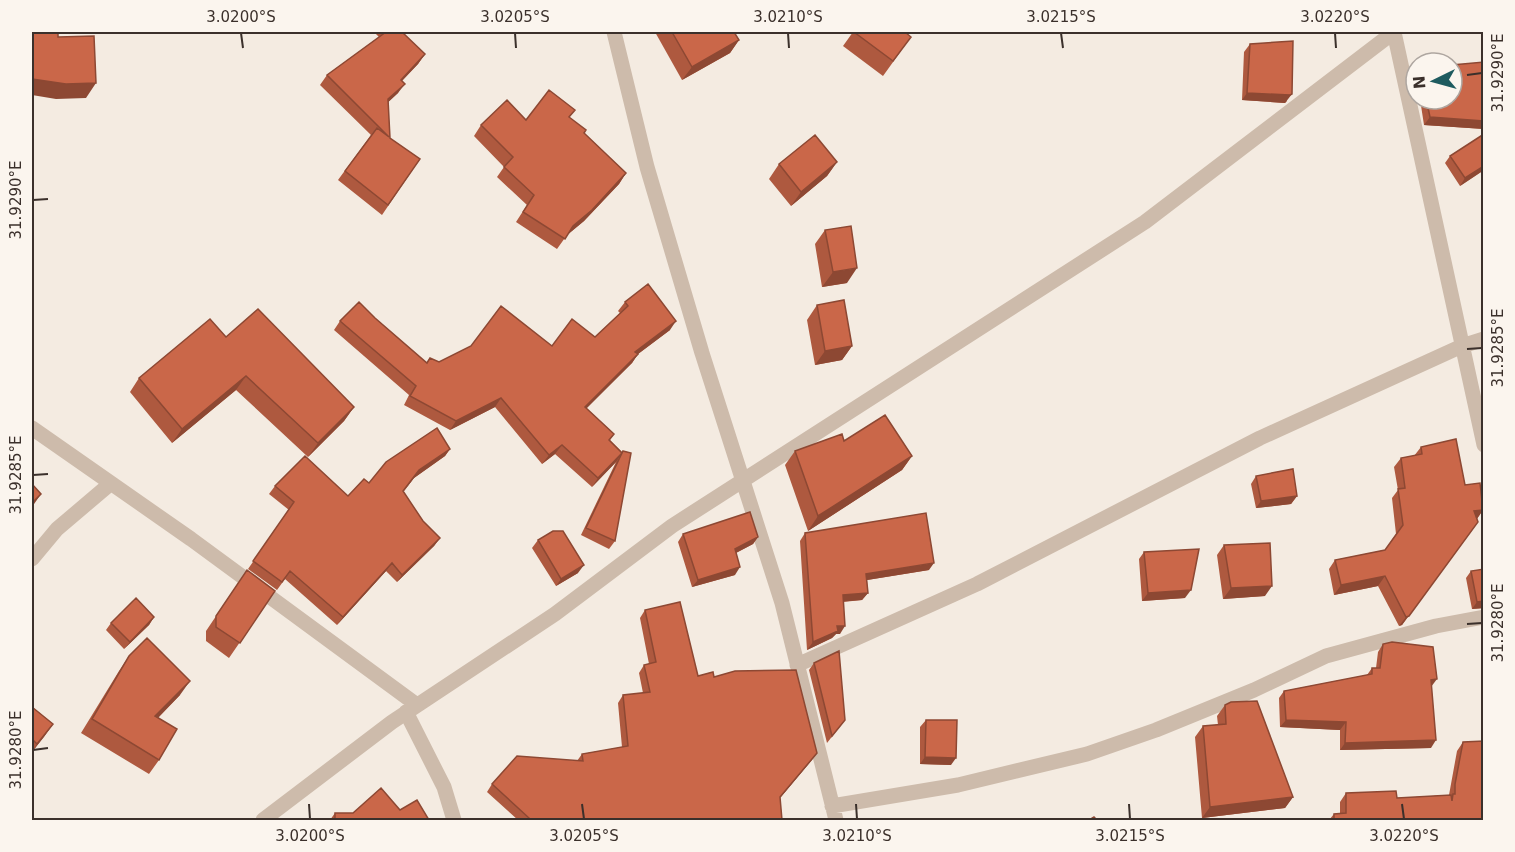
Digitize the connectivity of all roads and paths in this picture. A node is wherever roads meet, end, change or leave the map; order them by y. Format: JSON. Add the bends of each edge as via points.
{"nodes":[{"id":1,"x":614,"y":32,"type":"edge"},
{"id":2,"x":1388,"y":33,"type":"edge"},
{"id":3,"x":1484,"y":339,"type":"edge"},
{"id":4,"x":1462,"y":345,"type":"junction"},
{"id":5,"x":32,"y":428,"type":"edge"},
{"id":6,"x":1484,"y":445,"type":"edge"},
{"id":7,"x":743,"y":481,"type":"junction"},
{"id":8,"x":110,"y":484,"type":"junction"},
{"id":9,"x":32,"y":560,"type":"edge"},
{"id":10,"x":1484,"y":617,"type":"edge"},
{"id":11,"x":797,"y":665,"type":"junction"},
{"id":12,"x":412,"y":709,"type":"junction"},
{"id":13,"x":834,"y":813,"type":"edge"},
{"id":14,"x":263,"y":820,"type":"edge"},
{"id":15,"x":454,"y":820,"type":"edge"}],
"edges":[{"from":1,"to":7,"type":"street","via":[[647,167]]},
{"from":2,"to":4,"type":"street"},
{"from":2,"to":7,"type":"street","via":[[1145,222]]},
{"from":3,"to":4,"type":"street"},
{"from":4,"to":6,"type":"street"},
{"from":4,"to":11,"type":"street","via":[[1260,438],[977,584]]},
{"from":5,"to":8,"type":"street"},
{"from":7,"to":11,"type":"street","via":[[782,603]]},
{"from":7,"to":12,"type":"street","via":[[672,526],[555,614]]},
{"from":8,"to":9,"type":"street","via":[[57,529]]},
{"from":8,"to":12,"type":"street","via":[[200,545]]},
{"from":10,"to":13,"type":"street","via":[[1326,656],[1254,690],[1087,754]]},
{"from":11,"to":13,"type":"street"},
{"from":12,"to":14,"type":"street"},
{"from":12,"to":15,"type":"street"}]}
